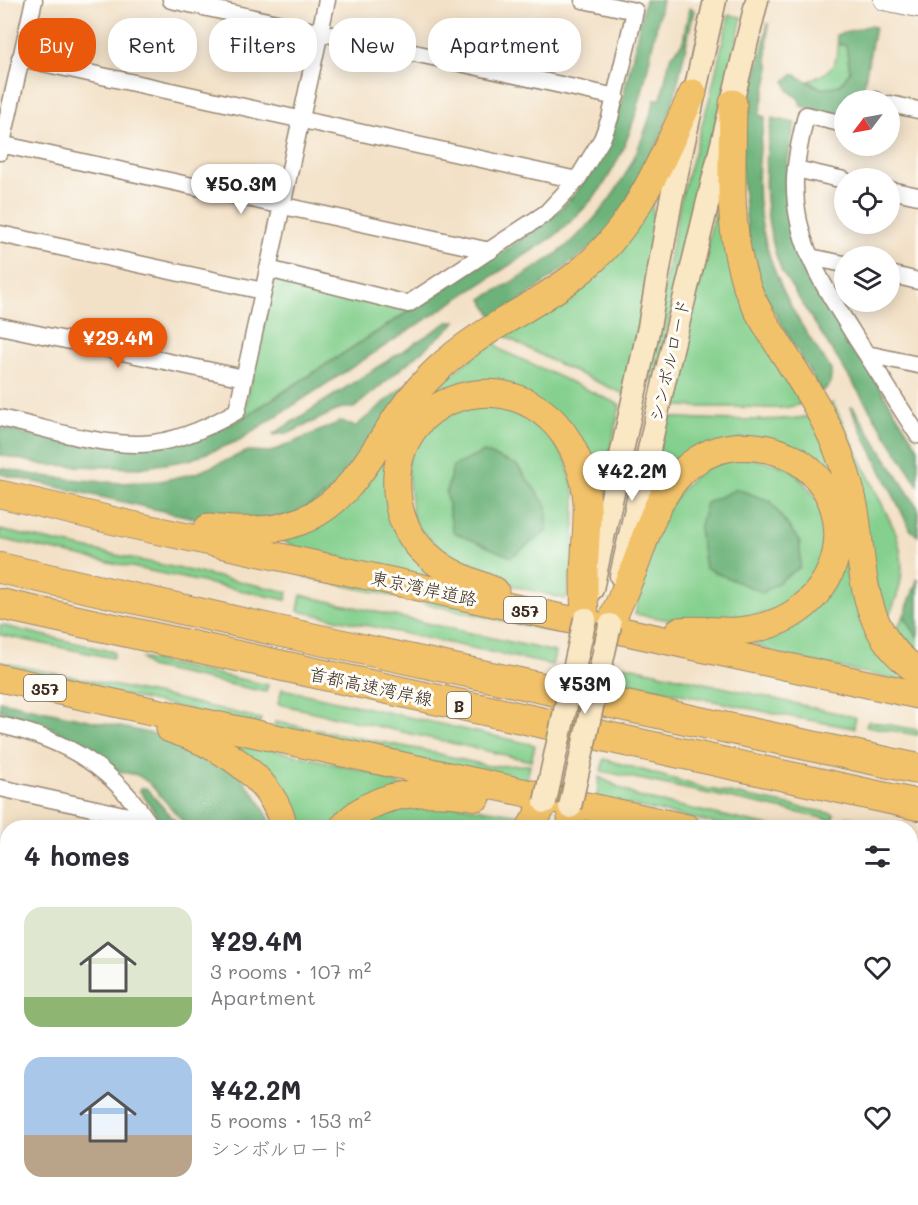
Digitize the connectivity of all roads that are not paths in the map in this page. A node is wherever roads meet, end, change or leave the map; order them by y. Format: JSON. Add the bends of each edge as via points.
{"nodes":[{"id":1,"x":34,"y":0,"type":"edge"},
{"id":2,"x":171,"y":0,"type":"edge"},
{"id":3,"x":327,"y":0,"type":"edge"},
{"id":4,"x":583,"y":0,"type":"edge"},
{"id":5,"x":715,"y":0,"type":"edge"},
{"id":6,"x":757,"y":0,"type":"edge"},
{"id":7,"x":884,"y":0,"type":"edge"},
{"id":8,"x":918,"y":7,"type":"edge"},
{"id":9,"x":30,"y":18,"type":"edge"},
{"id":10,"x":320,"y":32,"type":"junction"},
{"id":11,"x":18,"y":67,"type":"edge"},
{"id":12,"x":83,"y":72,"type":"edge"},
{"id":13,"x":693,"y":93,"type":"junction"},
{"id":14,"x":616,"y":98,"type":"junction"},
{"id":15,"x":733,"y":103,"type":"junction"},
{"id":16,"x":900,"y":106,"type":"edge"},
{"id":17,"x":918,"y":110,"type":"edge"},
{"id":18,"x":300,"y":120,"type":"junction"},
{"id":19,"x":834,"y":122,"type":"edge"},
{"id":20,"x":1,"y":147,"type":"edge"},
{"id":21,"x":796,"y":169,"type":"junction"},
{"id":22,"x":834,"y":178,"type":"edge"},
{"id":23,"x":577,"y":180,"type":"junction"},
{"id":24,"x":900,"y":192,"type":"edge"},
{"id":25,"x":918,"y":196,"type":"edge"},
{"id":26,"x":281,"y":206,"type":"junction"},
{"id":27,"x":0,"y":234,"type":"edge"},
{"id":28,"x":490,"y":251,"type":"junction"},
{"id":29,"x":810,"y":257,"type":"junction"},
{"id":30,"x":834,"y":262,"type":"edge"},
{"id":31,"x":268,"y":269,"type":"junction"},
{"id":32,"x":900,"y":276,"type":"edge"},
{"id":33,"x":918,"y":280,"type":"edge"},
{"id":34,"x":263,"y":291,"type":"junction"},
{"id":35,"x":0,"y":326,"type":"edge"},
{"id":36,"x":867,"y":354,"type":"junction"},
{"id":37,"x":918,"y":365,"type":"edge"},
{"id":38,"x":244,"y":378,"type":"junction"},
{"id":39,"x":0,"y":418,"type":"edge"},
{"id":40,"x":918,"y":435,"type":"edge"},
{"id":41,"x":0,"y":494,"type":"edge"},
{"id":42,"x":132,"y":525,"type":"junction"},
{"id":43,"x":0,"y":568,"type":"edge"},
{"id":44,"x":0,"y":604,"type":"edge"},
{"id":45,"x":548,"y":615,"type":"junction"},
{"id":46,"x":597,"y":622,"type":"junction"},
{"id":47,"x":639,"y":635,"type":"junction"},
{"id":48,"x":918,"y":671,"type":"edge"},
{"id":49,"x":0,"y":678,"type":"edge"},
{"id":50,"x":918,"y":695,"type":"edge"},
{"id":51,"x":91,"y":698,"type":"junction"},
{"id":52,"x":0,"y":725,"type":"edge"},
{"id":53,"x":746,"y":731,"type":"junction"},
{"id":54,"x":918,"y":752,"type":"edge"},
{"id":55,"x":714,"y":761,"type":"junction"},
{"id":56,"x":918,"y":769,"type":"edge"},
{"id":57,"x":0,"y":788,"type":"edge"},
{"id":58,"x":516,"y":790,"type":"junction"},
{"id":59,"x":918,"y":805,"type":"edge"},
{"id":60,"x":597,"y":808,"type":"junction"},
{"id":61,"x":558,"y":819,"type":"edge"},
{"id":62,"x":133,"y":820,"type":"edge"},
{"id":63,"x":147,"y":820,"type":"edge"},
{"id":64,"x":282,"y":820,"type":"edge"},
{"id":65,"x":351,"y":820,"type":"edge"},
{"id":66,"x":619,"y":820,"type":"edge"},
{"id":67,"x":651,"y":820,"type":"edge"},
{"id":68,"x":899,"y":820,"type":"edge"}],
"edges":[{"from":1,"to":9,"type":"street"},
{"from":2,"to":10,"type":"street"},
{"from":3,"to":10,"type":"street"},
{"from":4,"to":14,"type":"street","via":[[634,11]]},
{"from":5,"to":13,"type":"main road","name":"シンボルロード"},
{"from":6,"to":15,"type":"main road","name":"シンボルロード"},
{"from":7,"to":8,"type":"street"},
{"from":10,"to":14,"type":"street"},
{"from":10,"to":18,"type":"street"},
{"from":11,"to":20,"type":"street"},
{"from":12,"to":18,"type":"street"},
{"from":13,"to":42,"type":"highway","via":[[647,190],[621,231],[572,278],[438,369],[331,504],[299,522],[262,529]]},
{"from":13,"to":46,"type":"main road","name":"シンボルロード"},
{"from":14,"to":23,"type":"street","via":[[602,139]]},
{"from":15,"to":46,"type":"main road","name":"シンボルロード","via":[[664,382]]},
{"from":15,"to":48,"type":"highway","via":[[733,222],[742,273],[752,299],[818,409],[843,465],[856,515],[864,584],[876,624],[896,653]]},
{"from":16,"to":17,"type":"street"},
{"from":18,"to":23,"type":"street"},
{"from":18,"to":26,"type":"street"},
{"from":19,"to":21,"type":"street","via":[[806,116]]},
{"from":20,"to":26,"type":"street"},
{"from":21,"to":22,"type":"street"},
{"from":21,"to":29,"type":"street","via":[[799,220]]},
{"from":23,"to":28,"type":"street","via":[[546,213]]},
{"from":24,"to":25,"type":"street"},
{"from":26,"to":28,"type":"street"},
{"from":26,"to":31,"type":"street"},
{"from":27,"to":34,"type":"street"},
{"from":28,"to":31,"type":"street","via":[[408,303]]},
{"from":29,"to":30,"type":"street"},
{"from":29,"to":36,"type":"street","via":[[818,277]]},
{"from":31,"to":34,"type":"street"},
{"from":32,"to":33,"type":"street"},
{"from":34,"to":38,"type":"street"},
{"from":35,"to":38,"type":"street"},
{"from":36,"to":37,"type":"street"},
{"from":36,"to":40,"type":"street"},
{"from":38,"to":39,"type":"street","via":[[237,411],[171,440],[114,442]]},
{"from":41,"to":42,"type":"highway","name":"東京湾岸道路","number":"357"},
{"from":42,"to":45,"type":"highway","name":"東京湾岸道路","number":"357"},
{"from":43,"to":53,"type":"highway","name":"首都高速湾岸線","number":"B"},
{"from":44,"to":55,"type":"highway","name":"首都高速湾岸線","number":"B"},
{"from":45,"to":46,"type":"highway","via":[[449,571],[417,545],[408,531],[398,504],[397,475],[407,442],[423,419],[447,402],[477,393],[507,395],[535,406],[564,434],[586,488],[588,523],[583,588]]},
{"from":45,"to":47,"type":"highway","name":"東京湾岸道路","number":"357"},
{"from":46,"to":47,"type":"highway","via":[[634,568],[654,513],[667,490],[697,460],[735,446],[764,448],[807,468],[824,486],[834,507],[836,554],[826,580],[805,605],[767,626],[748,630]]},
{"from":46,"to":61,"type":"main road","name":"シンボルロード","bridge":true},
{"from":47,"to":50,"type":"highway","name":"東京湾岸道路","number":"357"},
{"from":49,"to":51,"type":"highway","number":"357"},
{"from":51,"to":58,"type":"highway","number":"357"},
{"from":51,"to":64,"type":"highway","via":[[144,721],[191,735],[232,757],[264,788]]},
{"from":52,"to":63,"type":"street","via":[[45,737],[99,766]]},
{"from":53,"to":54,"type":"highway"},
{"from":53,"to":56,"type":"highway","name":"首都高速湾岸線","number":"B"},
{"from":55,"to":59,"type":"highway","name":"首都高速湾岸線","number":"B"},
{"from":55,"to":68,"type":"highway"},
{"from":57,"to":62,"type":"street"},
{"from":58,"to":60,"type":"highway","number":"357"},
{"from":58,"to":65,"type":"highway","via":[[484,798],[425,793],[390,798]]},
{"from":60,"to":66,"type":"highway"},
{"from":60,"to":67,"type":"highway","number":"357"}]}
